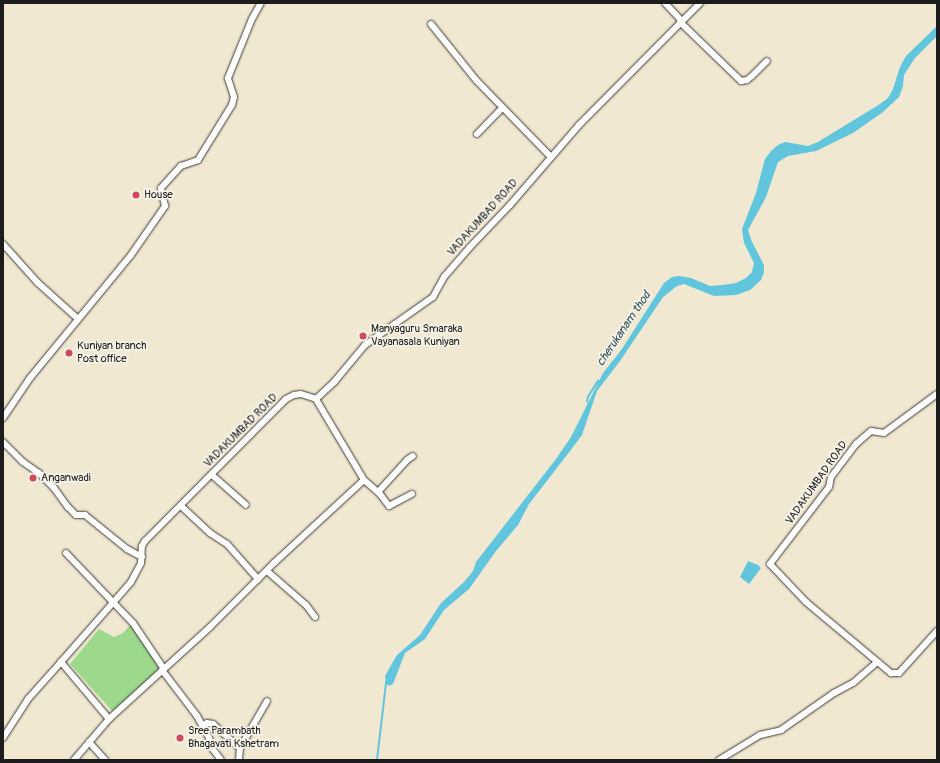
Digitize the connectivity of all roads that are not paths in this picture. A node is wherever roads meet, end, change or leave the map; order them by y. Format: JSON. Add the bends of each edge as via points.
{"nodes":[{"id":1,"x":261,"y":3,"type":"edge"},
{"id":2,"x":666,"y":3,"type":"edge"},
{"id":3,"x":700,"y":3,"type":"edge"},
{"id":4,"x":681,"y":22,"type":"junction"},
{"id":5,"x":431,"y":24,"type":"dead end"},
{"id":6,"x":767,"y":61,"type":"dead end"},
{"id":7,"x":502,"y":108,"type":"junction"},
{"id":8,"x":476,"y":134,"type":"dead end"},
{"id":9,"x":551,"y":157,"type":"junction"},
{"id":10,"x":3,"y":244,"type":"edge"},
{"id":11,"x":77,"y":318,"type":"junction"},
{"id":12,"x":937,"y":394,"type":"edge"},
{"id":13,"x":316,"y":399,"type":"junction"},
{"id":14,"x":3,"y":418,"type":"edge"},
{"id":15,"x":3,"y":442,"type":"edge"},
{"id":16,"x":413,"y":456,"type":"dead end"},
{"id":17,"x":212,"y":475,"type":"junction"},
{"id":18,"x":364,"y":480,"type":"junction"},
{"id":19,"x":378,"y":492,"type":"junction"},
{"id":20,"x":412,"y":494,"type":"dead end"},
{"id":21,"x":246,"y":505,"type":"dead end"},
{"id":22,"x":181,"y":506,"type":"junction"},
{"id":23,"x":66,"y":553,"type":"dead end"},
{"id":24,"x":142,"y":557,"type":"junction"},
{"id":25,"x":266,"y":570,"type":"junction"},
{"id":26,"x":258,"y":579,"type":"junction"},
{"id":27,"x":114,"y":603,"type":"junction"},
{"id":28,"x":315,"y":618,"type":"dead end"},
{"id":29,"x":937,"y":632,"type":"edge"},
{"id":30,"x":61,"y":662,"type":"junction"},
{"id":31,"x":877,"y":662,"type":"junction"},
{"id":32,"x":163,"y":669,"type":"junction"},
{"id":33,"x":267,"y":701,"type":"dead end"},
{"id":34,"x":109,"y":719,"type":"junction"},
{"id":35,"x":203,"y":725,"type":"junction"},
{"id":36,"x":3,"y":738,"type":"edge"},
{"id":37,"x":89,"y":742,"type":"junction"},
{"id":38,"x":240,"y":748,"type":"junction"},
{"id":39,"x":74,"y":760,"type":"edge"},
{"id":40,"x":105,"y":760,"type":"edge"},
{"id":41,"x":221,"y":760,"type":"edge"},
{"id":42,"x":239,"y":760,"type":"edge"},
{"id":43,"x":719,"y":760,"type":"edge"}],
"edges":[{"from":1,"to":11,"type":"street","via":[[228,78],[234,97],[232,105],[198,160],[181,166],[160,188],[166,206],[131,255]]},
{"from":2,"to":4,"type":"street"},
{"from":3,"to":4,"type":"street","name":"VADAKUMBAD ROAD"},
{"from":4,"to":6,"type":"street","via":[[741,81],[747,80]]},
{"from":4,"to":9,"type":"street","name":"VADAKUMBAD ROAD"},
{"from":5,"to":7,"type":"street"},
{"from":7,"to":8,"type":"street"},
{"from":7,"to":9,"type":"street"},
{"from":9,"to":13,"type":"street","name":"VADAKUMBAD ROAD","via":[[444,277],[433,297],[365,345]]},
{"from":10,"to":11,"type":"street","via":[[38,283]]},
{"from":11,"to":14,"type":"street","via":[[30,378]]},
{"from":12,"to":31,"type":"street","name":"VADAKUMBAD ROAD","via":[[884,433],[871,431],[856,444],[831,477],[829,487],[770,564],[806,602]]},
{"from":13,"to":17,"type":"street","name":"VADAKUMBAD ROAD","via":[[301,394],[286,399]]},
{"from":13,"to":18,"type":"street"},
{"from":15,"to":24,"type":"street","via":[[22,462],[54,488],[76,515],[85,515],[127,550]]},
{"from":16,"to":19,"type":"street"},
{"from":17,"to":21,"type":"street"},
{"from":17,"to":22,"type":"street","name":"VADAKUMBAD ROAD"},
{"from":18,"to":19,"type":"street"},
{"from":18,"to":25,"type":"street"},
{"from":19,"to":20,"type":"street","via":[[389,506]]},
{"from":22,"to":24,"type":"street","name":"VADAKUMBAD ROAD","via":[[145,541],[142,546]]},
{"from":22,"to":26,"type":"street","via":[[210,533],[227,544]]},
{"from":23,"to":27,"type":"street"},
{"from":24,"to":27,"type":"street","name":"VADAKUMBAD ROAD","via":[[139,571]]},
{"from":25,"to":26,"type":"street"},
{"from":25,"to":28,"type":"street","via":[[306,605]]},
{"from":26,"to":32,"type":"street"},
{"from":27,"to":30,"type":"street","name":"VADAKUMBAD ROAD"},
{"from":27,"to":32,"type":"street","via":[[133,623]]},
{"from":29,"to":31,"type":"street","name":"VADAKUMBAD ROAD","via":[[899,673],[891,673]]},
{"from":30,"to":34,"type":"street"},
{"from":30,"to":36,"type":"street","name":"VADAKUMBAD ROAD","via":[[28,699]]},
{"from":31,"to":43,"type":"street","via":[[853,683],[834,693],[781,730],[760,735]]},
{"from":32,"to":34,"type":"street"},
{"from":32,"to":35,"type":"street"},
{"from":33,"to":38,"type":"street"},
{"from":34,"to":37,"type":"street"},
{"from":35,"to":38,"type":"street","via":[[213,724]]},
{"from":35,"to":41,"type":"street","via":[[211,747]]},
{"from":37,"to":39,"type":"street"},
{"from":37,"to":40,"type":"street"},
{"from":38,"to":42,"type":"street"}]}
